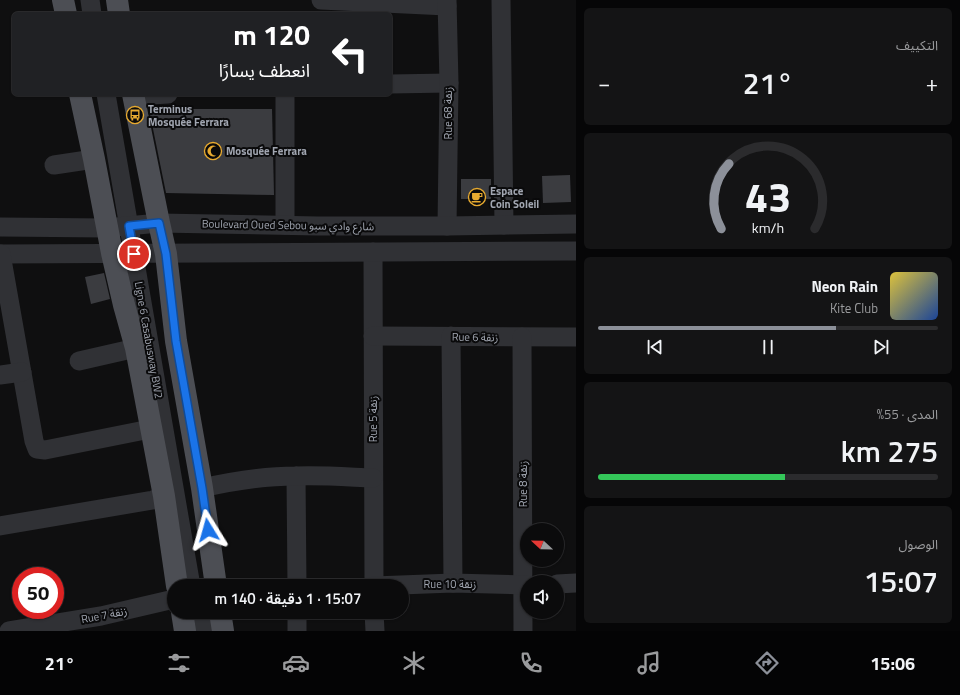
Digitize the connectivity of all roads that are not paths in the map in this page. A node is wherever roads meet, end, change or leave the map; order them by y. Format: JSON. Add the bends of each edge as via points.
{"nodes":[{"id":1,"x":63,"y":0,"type":"edge"},
{"id":2,"x":90,"y":0,"type":"edge"},
{"id":3,"x":98,"y":0,"type":"edge"},
{"id":4,"x":117,"y":0,"type":"edge"},
{"id":5,"x":320,"y":0,"type":"edge"},
{"id":6,"x":501,"y":0,"type":"edge"},
{"id":7,"x":447,"y":3,"type":"edge"},
{"id":8,"x":66,"y":12,"type":"edge"},
{"id":9,"x":92,"y":12,"type":"edge"},
{"id":10,"x":101,"y":12,"type":"edge"},
{"id":11,"x":120,"y":12,"type":"edge"},
{"id":12,"x":449,"y":83,"type":"junction"},
{"id":13,"x":392,"y":84,"type":"edge"},
{"id":14,"x":80,"y":96,"type":"edge"},
{"id":15,"x":106,"y":96,"type":"edge"},
{"id":16,"x":127,"y":96,"type":"edge"},
{"id":17,"x":127,"y":96,"type":"edge"},
{"id":18,"x":285,"y":96,"type":"edge"},
{"id":19,"x":94,"y":159,"type":"junction"},
{"id":20,"x":54,"y":165,"type":"dead end"},
{"id":21,"x":159,"y":223,"type":"junction"},
{"id":22,"x":576,"y":224,"type":"edge"},
{"id":23,"x":133,"y":225,"type":"junction"},
{"id":24,"x":285,"y":225,"type":"junction"},
{"id":25,"x":504,"y":225,"type":"junction"},
{"id":26,"x":447,"y":226,"type":"junction"},
{"id":27,"x":0,"y":227,"type":"edge"},
{"id":28,"x":106,"y":228,"type":"junction"},
{"id":29,"x":576,"y":251,"type":"edge"},
{"id":30,"x":373,"y":252,"type":"junction"},
{"id":31,"x":112,"y":253,"type":"junction"},
{"id":32,"x":0,"y":254,"type":"edge"},
{"id":33,"x":138,"y":254,"type":"junction"},
{"id":34,"x":166,"y":254,"type":"junction"},
{"id":35,"x":373,"y":336,"type":"junction"},
{"id":36,"x":451,"y":336,"type":"junction"},
{"id":37,"x":522,"y":337,"type":"junction"},
{"id":38,"x":576,"y":338,"type":"edge"},
{"id":39,"x":136,"y":348,"type":"junction"},
{"id":40,"x":79,"y":361,"type":"dead end"},
{"id":41,"x":22,"y":372,"type":"junction"},
{"id":42,"x":0,"y":374,"type":"edge"},
{"id":43,"x":150,"y":429,"type":"junction"},
{"id":44,"x":296,"y":476,"type":"junction"},
{"id":45,"x":373,"y":478,"type":"junction"},
{"id":46,"x":202,"y":488,"type":"junction"},
{"id":47,"x":164,"y":496,"type":"junction"},
{"id":48,"x":0,"y":526,"type":"edge"},
{"id":49,"x":525,"y":575,"type":"edge"},
{"id":50,"x":176,"y":579,"type":"edge"},
{"id":51,"x":189,"y":579,"type":"edge"},
{"id":52,"x":197,"y":579,"type":"edge"},
{"id":53,"x":215,"y":579,"type":"edge"},
{"id":54,"x":297,"y":579,"type":"edge"},
{"id":55,"x":374,"y":579,"type":"edge"},
{"id":56,"x":576,"y":583,"type":"edge"},
{"id":57,"x":453,"y":584,"type":"junction"},
{"id":58,"x":564,"y":584,"type":"edge"},
{"id":59,"x":409,"y":585,"type":"edge"},
{"id":60,"x":520,"y":585,"type":"edge"},
{"id":61,"x":167,"y":601,"type":"edge"},
{"id":62,"x":183,"y":619,"type":"edge"},
{"id":63,"x":195,"y":619,"type":"edge"},
{"id":64,"x":203,"y":619,"type":"edge"},
{"id":65,"x":221,"y":619,"type":"edge"},
{"id":66,"x":297,"y":619,"type":"edge"},
{"id":67,"x":374,"y":619,"type":"edge"},
{"id":68,"x":524,"y":619,"type":"edge"},
{"id":69,"x":103,"y":623,"type":"edge"},
{"id":70,"x":9,"y":631,"type":"edge"},
{"id":71,"x":185,"y":631,"type":"edge"},
{"id":72,"x":196,"y":631,"type":"edge"},
{"id":73,"x":204,"y":631,"type":"edge"},
{"id":74,"x":223,"y":631,"type":"edge"},
{"id":75,"x":297,"y":631,"type":"edge"},
{"id":76,"x":374,"y":631,"type":"edge"},
{"id":77,"x":523,"y":631,"type":"edge"}],
"edges":[{"from":1,"to":8,"type":"main road"},
{"from":2,"to":9,"type":"street"},
{"from":3,"to":10,"type":"street"},
{"from":4,"to":11,"type":"main road"},
{"from":5,"to":7,"type":"street"},
{"from":6,"to":25,"type":"street"},
{"from":7,"to":12,"type":"street","name":"Rue 68 زنقة"},
{"from":12,"to":13,"type":"street"},
{"from":12,"to":26,"type":"street","name":"Rue 68 زنقة"},
{"from":14,"to":19,"type":"main road"},
{"from":15,"to":23,"type":"street","name":"Ligne 6 Casabusway BW2"},
{"from":16,"to":23,"type":"street","name":"Ligne 6 Casabusway BW2"},
{"from":17,"to":21,"type":"main road"},
{"from":18,"to":24,"type":"street"},
{"from":19,"to":20,"type":"street"},
{"from":19,"to":28,"type":"main road"},
{"from":21,"to":23,"type":"street","name":"Boulevard Oued Sebou شارع وادي سبو"},
{"from":21,"to":24,"type":"street","name":"Boulevard Oued Sebou شارع وادي سبو"},
{"from":21,"to":34,"type":"main road"},
{"from":22,"to":25,"type":"street","name":"Boulevard Oued Sebou شارع وادي سبو"},
{"from":23,"to":28,"type":"street","name":"Boulevard Oued Sebou شارع وادي سبو"},
{"from":23,"to":33,"type":"street","name":"Ligne 6 Casabusway BW2"},
{"from":24,"to":26,"type":"street","name":"Boulevard Oued Sebou شارع وادي سبو"},
{"from":25,"to":26,"type":"street","name":"Boulevard Oued Sebou شارع وادي سبو"},
{"from":27,"to":28,"type":"street","name":"Boulevard Oued Sebou شارع وادي سبو"},
{"from":28,"to":31,"type":"main road"},
{"from":29,"to":30,"type":"street"},
{"from":30,"to":34,"type":"street"},
{"from":30,"to":35,"type":"street","name":"Rue 5 زنقة"},
{"from":31,"to":32,"type":"street"},
{"from":31,"to":33,"type":"street"},
{"from":31,"to":39,"type":"main road"},
{"from":32,"to":41,"type":"street"},
{"from":33,"to":34,"type":"street"},
{"from":33,"to":51,"type":"street","name":"Ligne 6 Casabusway BW2"},
{"from":33,"to":52,"type":"street","name":"Ligne 6 Casabusway BW2"},
{"from":34,"to":46,"type":"main road","via":[[176,341]]},
{"from":35,"to":36,"type":"street","name":"Rue 6 زنقة"},
{"from":35,"to":45,"type":"street","name":"Rue 5 زنقة"},
{"from":36,"to":37,"type":"street","name":"Rue 6 زنقة"},
{"from":36,"to":57,"type":"street"},
{"from":37,"to":38,"type":"street","name":"Rue 6 زنقة"},
{"from":37,"to":49,"type":"street","name":"Rue 8 زنقة"},
{"from":39,"to":40,"type":"street"},
{"from":39,"to":43,"type":"main road"},
{"from":41,"to":42,"type":"street"},
{"from":41,"to":43,"type":"street","via":[[37,448],[45,450]]},
{"from":43,"to":47,"type":"main road"},
{"from":44,"to":45,"type":"street"},
{"from":44,"to":46,"type":"street","via":[[255,478]]},
{"from":44,"to":54,"type":"street"},
{"from":45,"to":55,"type":"street","name":"Rue 5 زنقة"},
{"from":46,"to":53,"type":"main road"},
{"from":47,"to":48,"type":"street"},
{"from":47,"to":50,"type":"main road"},
{"from":56,"to":58,"type":"street"},
{"from":57,"to":59,"type":"street","name":"Rue 10 زنقة"},
{"from":57,"to":60,"type":"street","name":"Rue 10 زنقة"},
{"from":61,"to":69,"type":"street","name":"Rue 7 زنقة"},
{"from":62,"to":71,"type":"main road"},
{"from":63,"to":72,"type":"street"},
{"from":64,"to":73,"type":"street"},
{"from":65,"to":74,"type":"main road"},
{"from":66,"to":75,"type":"street"},
{"from":67,"to":76,"type":"street"},
{"from":68,"to":77,"type":"street","name":"Rue 8 زنقة"},
{"from":69,"to":70,"type":"street","name":"Rue 7 زنقة"}]}
